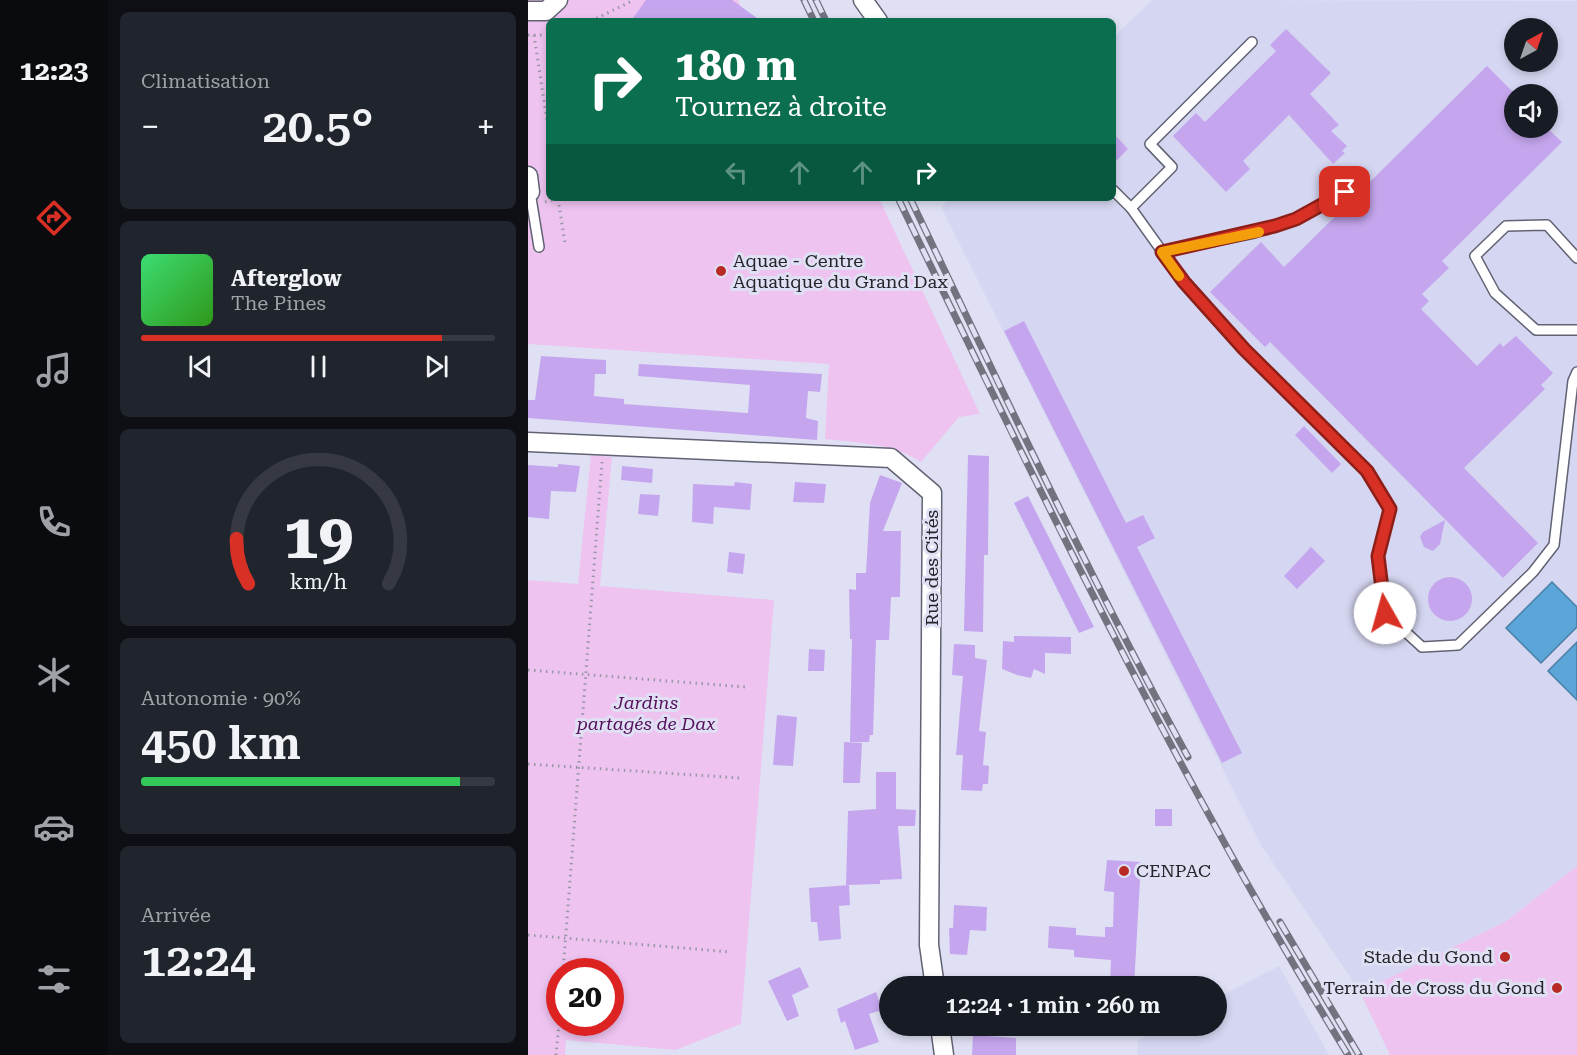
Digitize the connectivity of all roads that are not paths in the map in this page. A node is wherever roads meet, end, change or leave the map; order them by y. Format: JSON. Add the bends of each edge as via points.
{"nodes":[{"id":1,"x":558,"y":0,"type":"edge"},
{"id":2,"x":863,"y":0,"type":"edge"},
{"id":3,"x":528,"y":11,"type":"edge"},
{"id":4,"x":876,"y":18,"type":"edge"},
{"id":5,"x":1252,"y":42,"type":"dead end"},
{"id":6,"x":529,"y":187,"type":"edge"},
{"id":7,"x":1345,"y":192,"type":"dead end"},
{"id":8,"x":1116,"y":193,"type":"edge"},
{"id":9,"x":1131,"y":208,"type":"junction"},
{"id":10,"x":539,"y":247,"type":"dead end"},
{"id":11,"x":1162,"y":252,"type":"junction"},
{"id":12,"x":1577,"y":258,"type":"edge"},
{"id":13,"x":1577,"y":330,"type":"edge"},
{"id":14,"x":1577,"y":372,"type":"edge"},
{"id":15,"x":528,"y":442,"type":"edge"},
{"id":16,"x":933,"y":976,"type":"edge"},
{"id":17,"x":941,"y":1036,"type":"edge"},
{"id":18,"x":944,"y":1055,"type":"edge"}],
"edges":[{"from":1,"to":3,"type":"street","via":[[546,11]]},
{"from":2,"to":4,"type":"street"},
{"from":5,"to":9,"type":"lane","via":[[1150,144],[1172,167]]},
{"from":6,"to":10,"type":"lane"},
{"from":7,"to":11,"type":"lane","via":[[1275,226]]},
{"from":8,"to":9,"type":"lane"},
{"from":9,"to":11,"type":"lane"},
{"from":11,"to":14,"type":"lane","via":[[1244,349],[1367,471],[1390,509],[1378,556],[1385,613],[1422,647],[1458,645],[1533,572],[1554,545]]},
{"from":12,"to":13,"type":"lane","via":[[1547,225],[1506,226],[1475,256],[1495,293],[1536,330]]},
{"from":15,"to":16,"type":"street","name":"Rue des Cités","via":[[891,458],[932,494],[929,945]]},
{"from":17,"to":18,"type":"street"}]}
